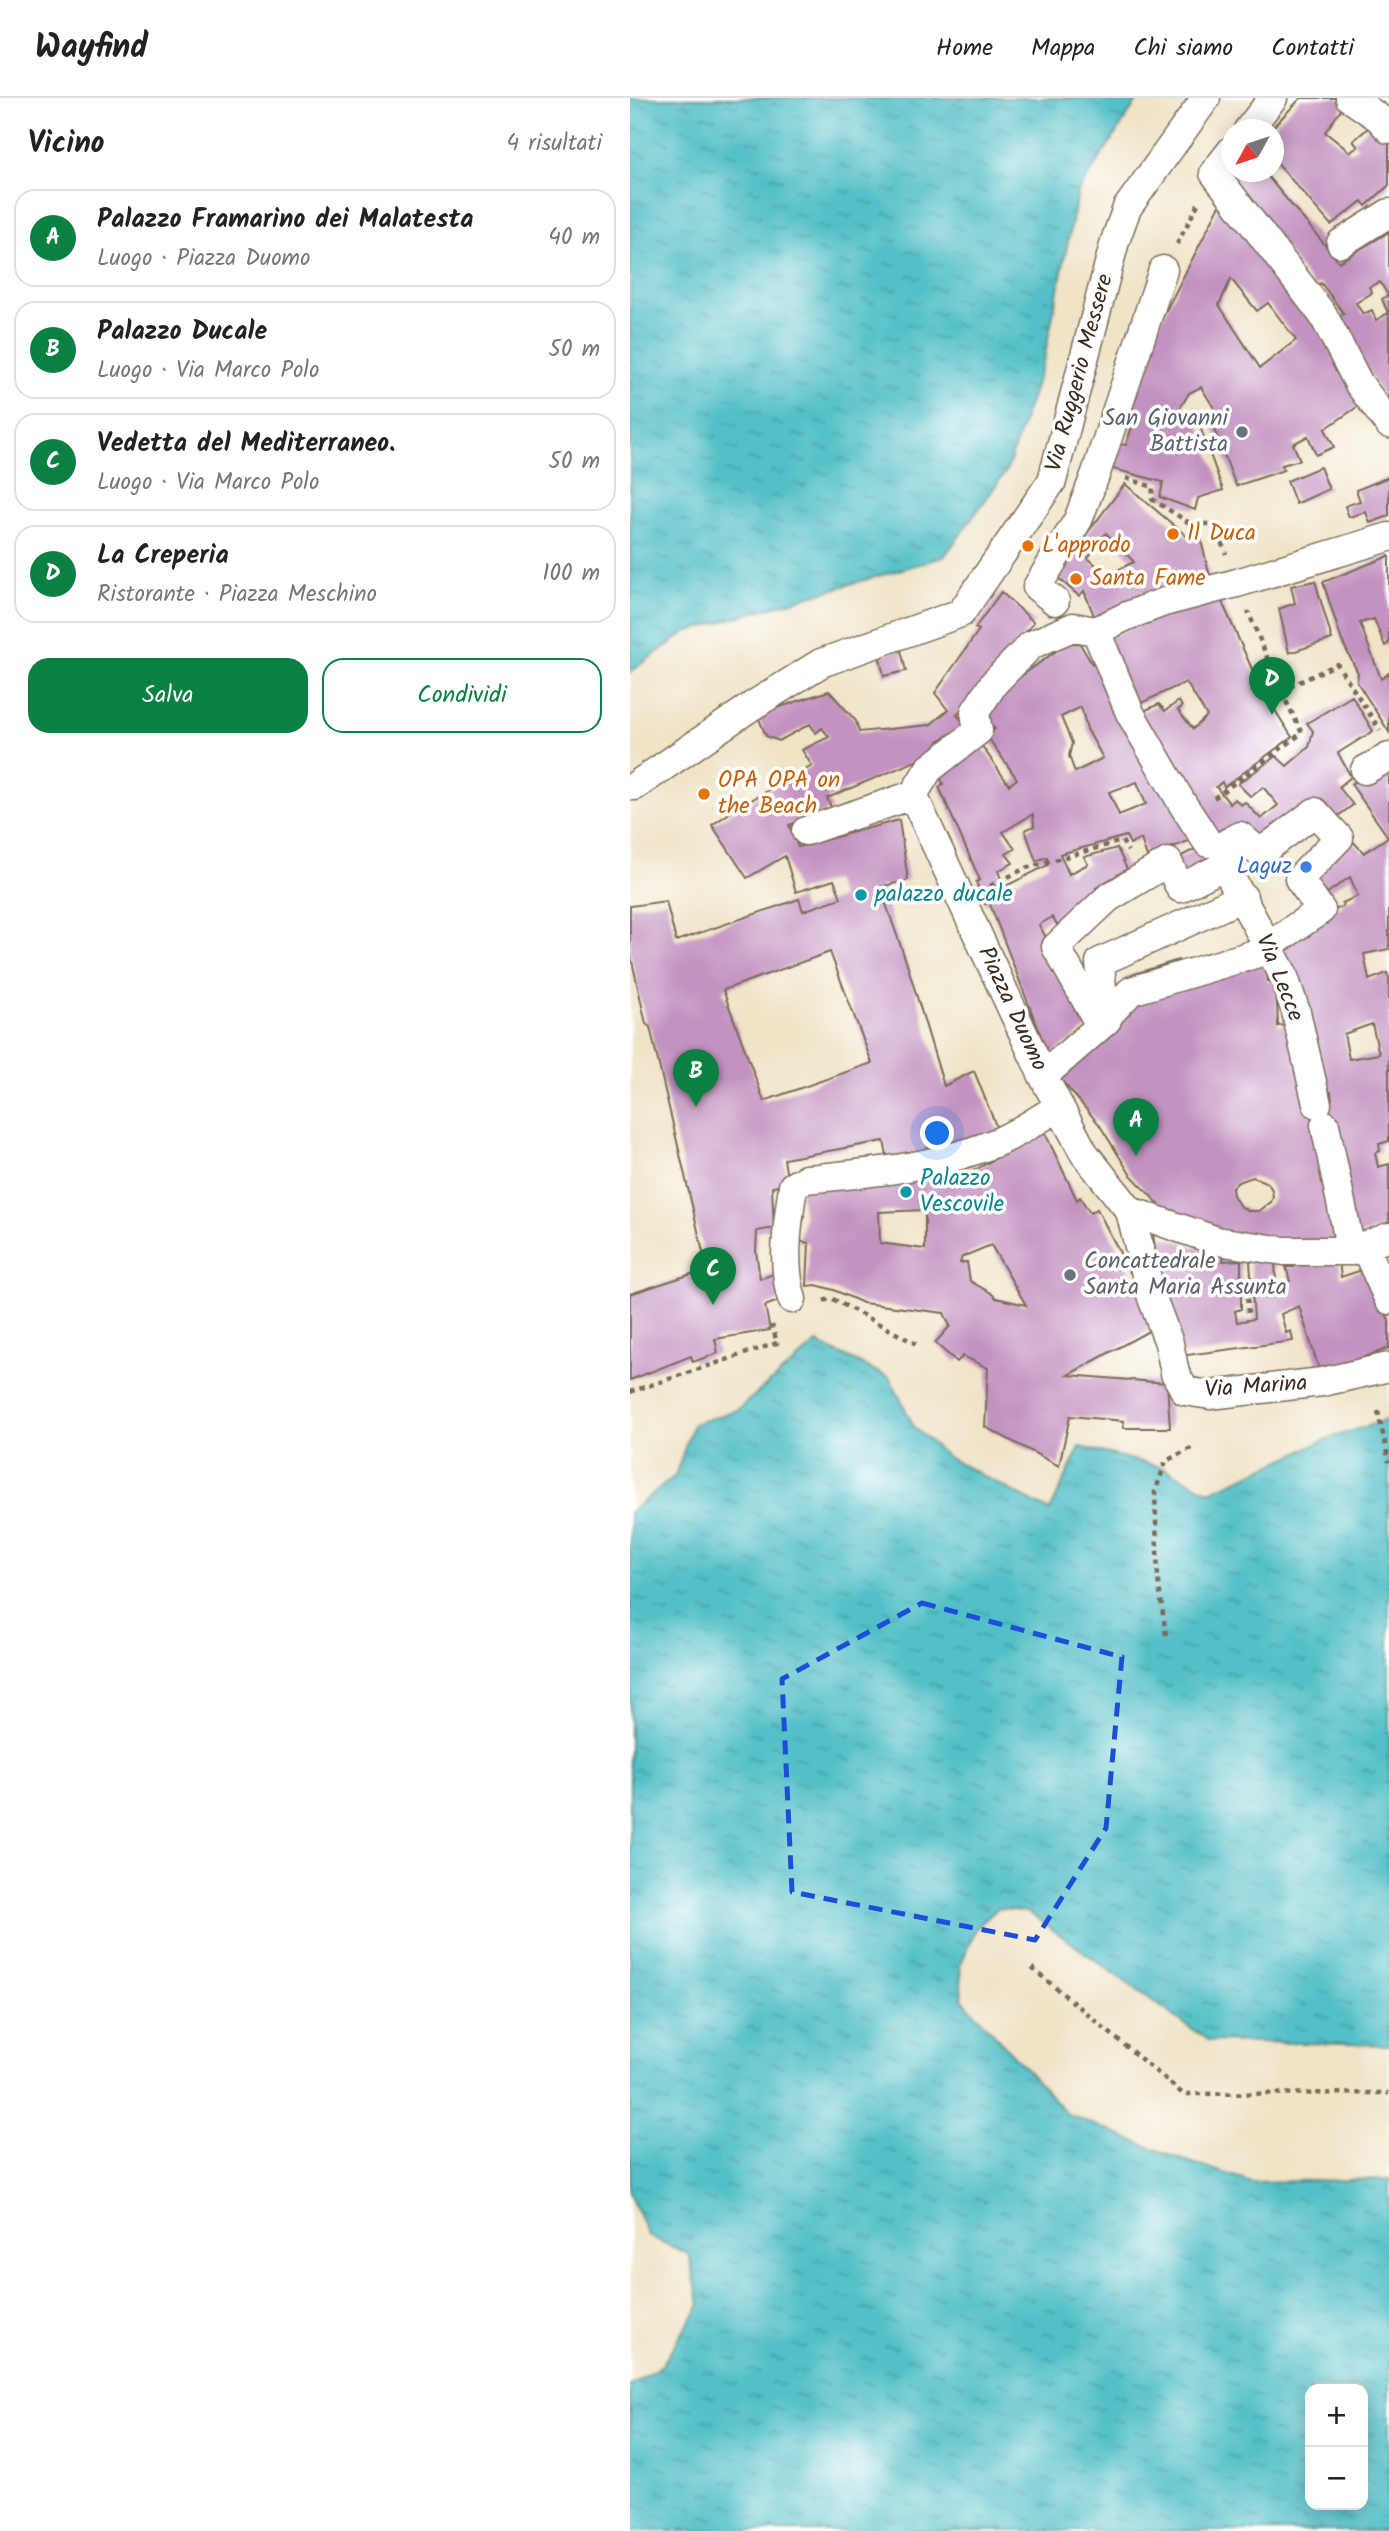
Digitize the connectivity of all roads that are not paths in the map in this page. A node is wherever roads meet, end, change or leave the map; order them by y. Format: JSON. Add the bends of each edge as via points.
{"nodes":[{"id":1,"x":1206,"y":98,"type":"edge"},
{"id":2,"x":1273,"y":98,"type":"edge"},
{"id":3,"x":1350,"y":98,"type":"edge"},
{"id":4,"x":1257,"y":119,"type":"edge"},
{"id":5,"x":1389,"y":129,"type":"edge"},
{"id":6,"x":1221,"y":164,"type":"edge"},
{"id":7,"x":1389,"y":213,"type":"edge"},
{"id":8,"x":1341,"y":243,"type":"dead end"},
{"id":9,"x":1163,"y":270,"type":"road end"},
{"id":10,"x":1389,"y":424,"type":"edge"},
{"id":11,"x":1389,"y":537,"type":"edge"},
{"id":12,"x":1055,"y":601,"type":"dead end"},
{"id":13,"x":1096,"y":631,"type":"junction"},
{"id":14,"x":635,"y":786,"type":"dead end"},
{"id":15,"x":913,"y":795,"type":"junction"},
{"id":16,"x":806,"y":831,"type":"dead end"},
{"id":17,"x":1217,"y":856,"type":"junction"},
{"id":18,"x":1242,"y":897,"type":"junction"},
{"id":19,"x":1268,"y":945,"type":"junction"},
{"id":20,"x":1104,"y":1014,"type":"junction"},
{"id":21,"x":1043,"y":1076,"type":"junction"},
{"id":22,"x":1059,"y":1107,"type":"junction"},
{"id":23,"x":1130,"y":1211,"type":"junction"},
{"id":24,"x":1368,"y":1245,"type":"edge"},
{"id":25,"x":792,"y":1299,"type":"dead end"},
{"id":26,"x":1389,"y":1300,"type":"edge"},
{"id":27,"x":1389,"y":1367,"type":"edge"}],
"edges":[{"from":1,"to":14,"type":"street","name":"Via Ruggerio Messere","via":[[1127,208],[1052,481],[961,613],[821,663]]},
{"from":2,"to":4,"type":"street"},
{"from":3,"to":5,"type":"street"},
{"from":6,"to":10,"type":"street","via":[[1214,173],[1323,315],[1359,384]]},
{"from":7,"to":8,"type":"street"},
{"from":9,"to":12,"type":"street","via":[[1078,520],[1037,587]]},
{"from":11,"to":13,"type":"street","via":[[1164,602]]},
{"from":13,"to":15,"type":"street","via":[[1073,627],[1031,645],[994,683],[975,712],[978,730],[929,769]]},
{"from":13,"to":17,"type":"street","name":"Via Lecce","via":[[1130,713]]},
{"from":15,"to":16,"type":"street"},
{"from":15,"to":21,"type":"street","name":"Piazza Duomo"},
{"from":17,"to":18,"type":"street","name":"Via Lecce"},
{"from":17,"to":19,"type":"street","via":[[1233,855],[1227,843],[1240,836],[1260,853],[1315,812],[1339,838],[1299,879],[1321,910]]},
{"from":17,"to":20,"type":"street","via":[[1180,888],[1168,862],[1108,898],[1056,947],[1096,1018]]},
{"from":18,"to":19,"type":"street","name":"Via Lecce"},
{"from":18,"to":20,"type":"street","via":[[1100,962]]},
{"from":19,"to":20,"type":"street","via":[[1258,953],[1131,991]]},
{"from":19,"to":24,"type":"street","name":"Via Lecce","via":[[1296,1012],[1321,1114]]},
{"from":20,"to":21,"type":"street","via":[[1107,1020]]},
{"from":21,"to":22,"type":"street","name":"Piazza Duomo"},
{"from":22,"to":23,"type":"street","name":"Piazza Duomo","via":[[1084,1153]]},
{"from":22,"to":25,"type":"street","via":[[1002,1140],[946,1158],[891,1172],[806,1179],[793,1186],[786,1238]]},
{"from":23,"to":24,"type":"street","via":[[1217,1241],[1284,1251]]},
{"from":23,"to":27,"type":"street","name":"Via Marina","via":[[1152,1298],[1185,1391],[1210,1395],[1322,1382]]},
{"from":24,"to":26,"type":"street","name":"Via Lecce"}]}
